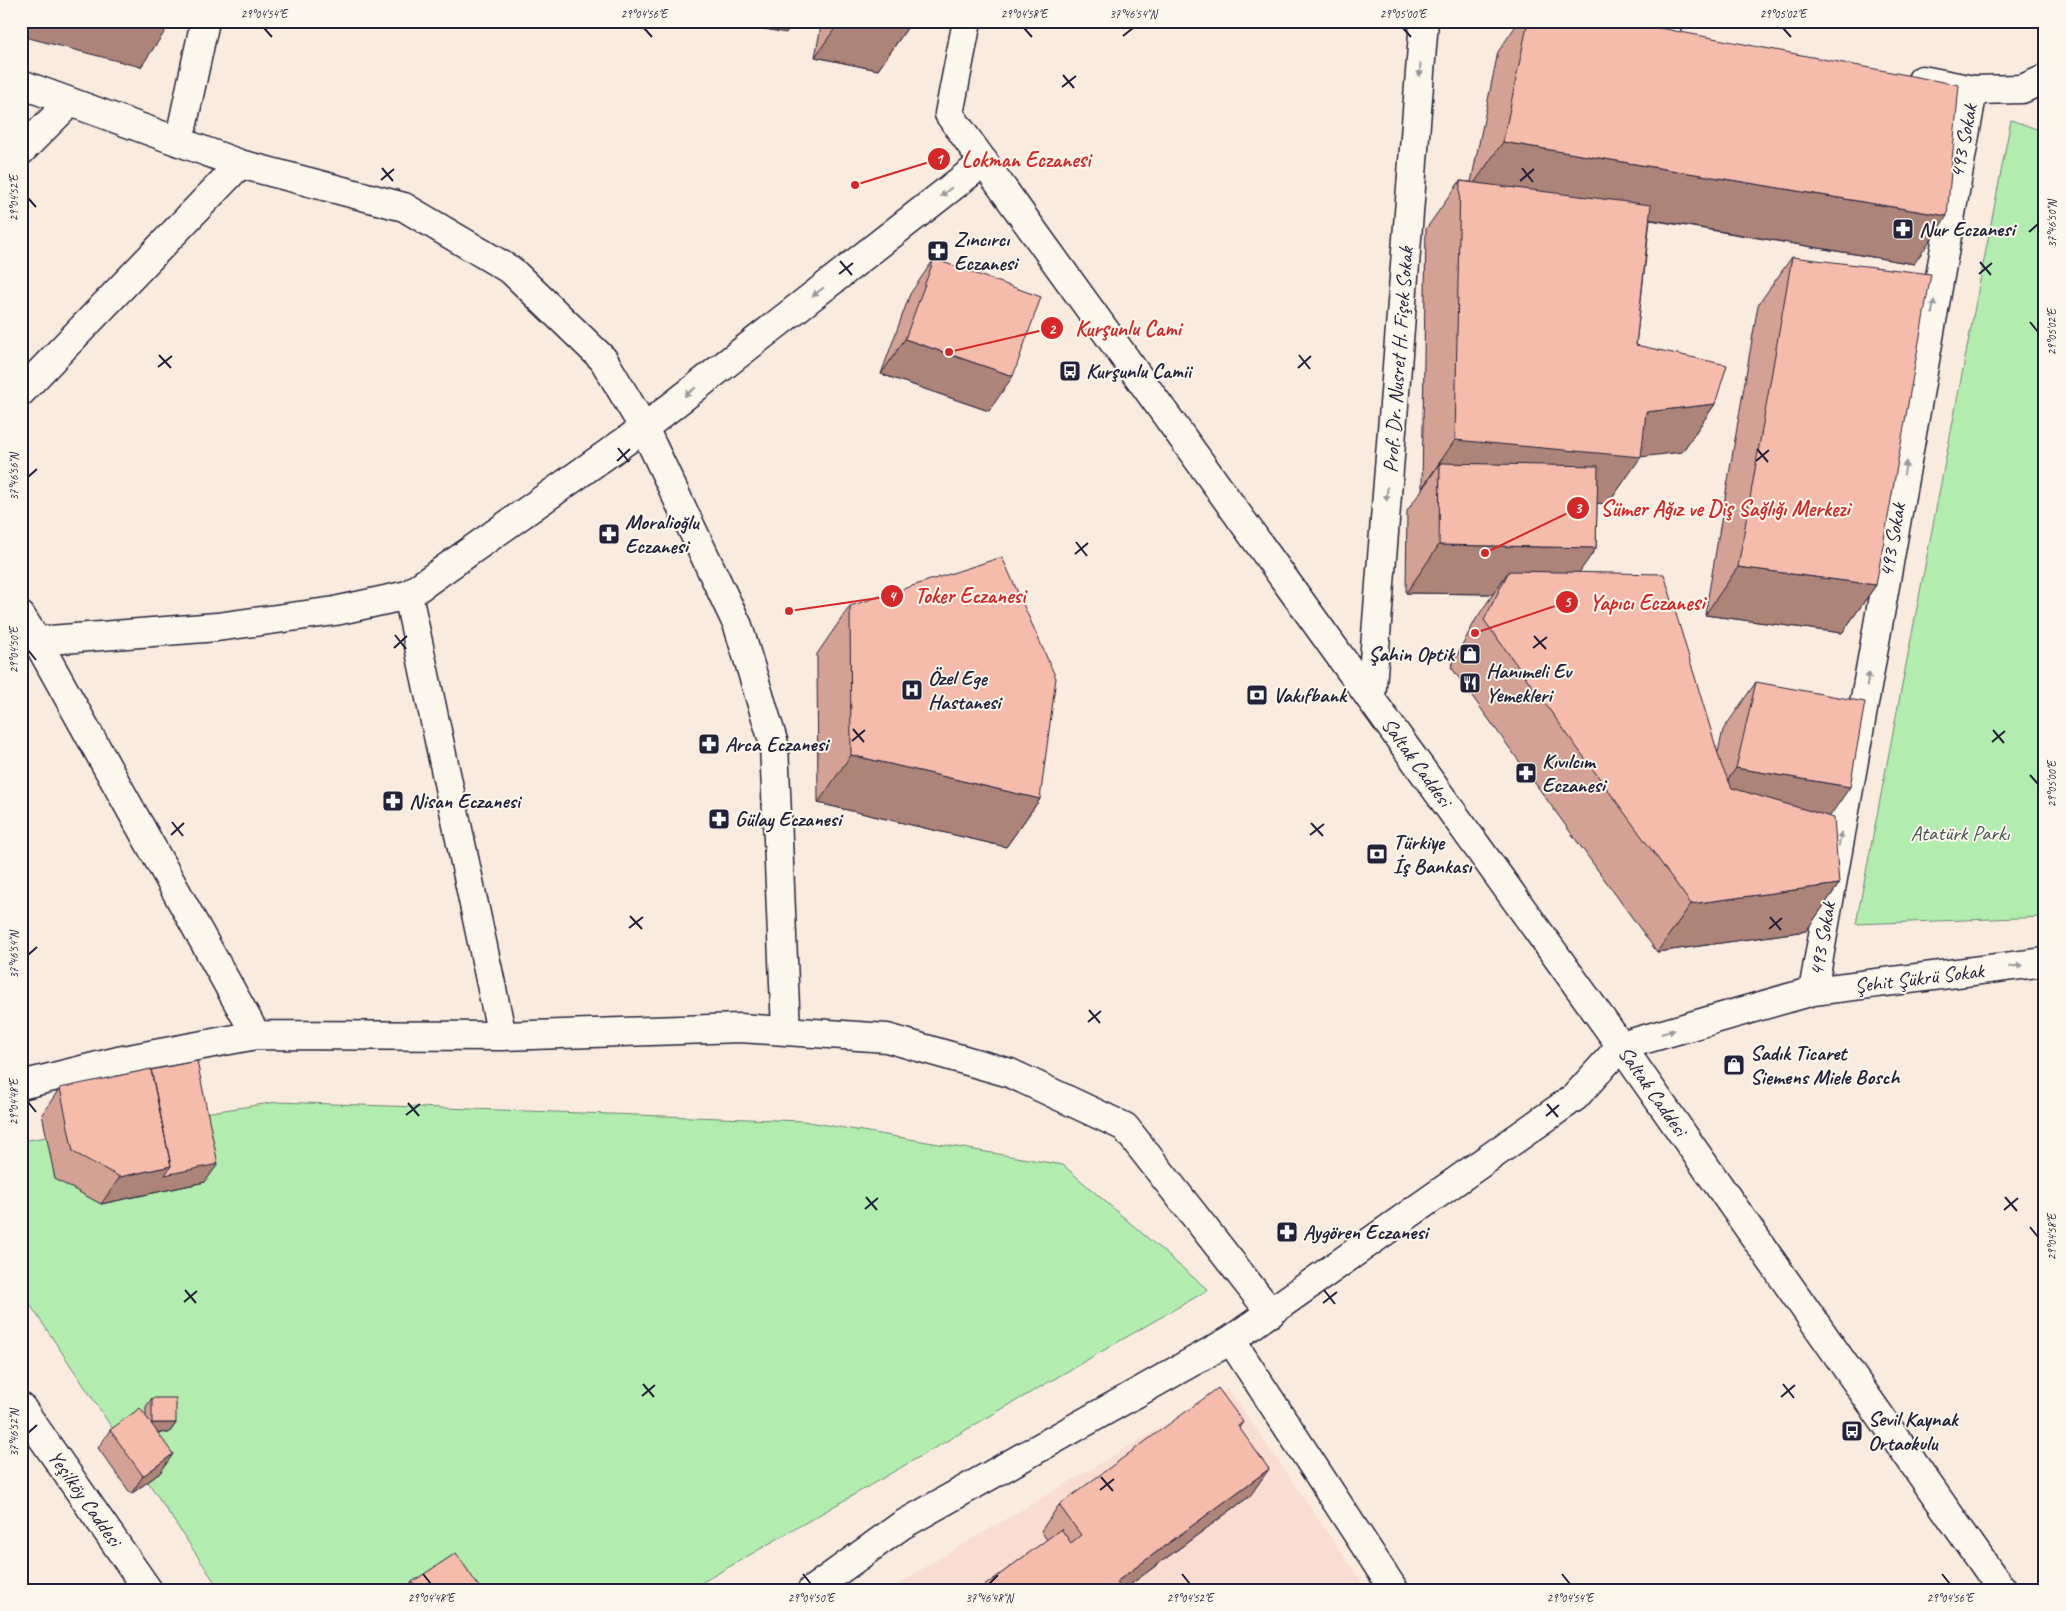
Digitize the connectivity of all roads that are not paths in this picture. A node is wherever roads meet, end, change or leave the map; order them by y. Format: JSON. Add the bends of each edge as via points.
{"nodes":[{"id":1,"x":205,"y":21,"type":"edge"},
{"id":2,"x":967,"y":21,"type":"edge"},
{"id":3,"x":1424,"y":21,"type":"edge"},
{"id":4,"x":1623,"y":21,"type":"edge"},
{"id":5,"x":1687,"y":34,"type":"edge"},
{"id":6,"x":1900,"y":77,"type":"edge"},
{"id":7,"x":2045,"y":79,"type":"edge"},
{"id":8,"x":21,"y":84,"type":"edge"},
{"id":9,"x":1973,"y":90,"type":"junction"},
{"id":10,"x":69,"y":103,"type":"junction"},
{"id":11,"x":179,"y":142,"type":"junction"},
{"id":12,"x":21,"y":151,"type":"edge"},
{"id":13,"x":984,"y":162,"type":"junction"},
{"id":14,"x":240,"y":164,"type":"junction"},
{"id":15,"x":21,"y":392,"type":"edge"},
{"id":16,"x":644,"y":428,"type":"junction"},
{"id":17,"x":408,"y":595,"type":"junction"},
{"id":18,"x":21,"y":616,"type":"edge"},
{"id":19,"x":37,"y":641,"type":"junction"},
{"id":20,"x":1371,"y":699,"type":"junction"},
{"id":21,"x":2045,"y":962,"type":"edge"},
{"id":22,"x":1813,"y":991,"type":"junction"},
{"id":23,"x":786,"y":1031,"type":"junction"},
{"id":24,"x":256,"y":1035,"type":"junction"},
{"id":25,"x":502,"y":1036,"type":"junction"},
{"id":26,"x":1621,"y":1046,"type":"junction"},
{"id":27,"x":21,"y":1085,"type":"edge"},
{"id":28,"x":1270,"y":1312,"type":"junction"},
{"id":29,"x":1231,"y":1340,"type":"junction"},
{"id":30,"x":21,"y":1407,"type":"edge"},
{"id":31,"x":148,"y":1590,"type":"edge"},
{"id":32,"x":812,"y":1590,"type":"edge"},
{"id":33,"x":1394,"y":1590,"type":"edge"},
{"id":34,"x":2002,"y":1590,"type":"edge"}],
"edges":[{"from":1,"to":11,"type":"street"},
{"from":2,"to":13,"type":"street","name":"Saltak Caddesi","via":[[950,114]]},
{"from":3,"to":20,"type":"street","name":"Prof. Dr. Nusret H. Fişek Sokak","one_way":true},
{"from":4,"to":5,"type":"street"},
{"from":6,"to":9,"type":"street"},
{"from":7,"to":9,"type":"street","via":[[2022,89]]},
{"from":8,"to":10,"type":"street"},
{"from":22,"to":9,"type":"street","name":"493 Sokak","one_way":true},
{"from":10,"to":11,"type":"street"},
{"from":10,"to":12,"type":"street"},
{"from":11,"to":14,"type":"street"},
{"from":13,"to":16,"type":"street","one_way":true},
{"from":13,"to":20,"type":"street","name":"Saltak Caddesi"},
{"from":14,"to":15,"type":"street"},
{"from":14,"to":16,"type":"street","via":[[404,207],[512,271],[603,359]]},
{"from":16,"to":17,"type":"street"},
{"from":16,"to":23,"type":"street","via":[[738,626],[774,744]]},
{"from":17,"to":19,"type":"street","via":[[335,611],[216,627]]},
{"from":17,"to":25,"type":"street"},
{"from":18,"to":19,"type":"street"},
{"from":19,"to":24,"type":"street"},
{"from":20,"to":26,"type":"street","name":"Saltak Caddesi"},
{"from":22,"to":21,"type":"street","name":"Şehit Şükrü Sokak","one_way":true},
{"from":26,"to":22,"type":"street","name":"Şehit Şükrü Sokak","one_way":true},
{"from":23,"to":25,"type":"street","via":[[740,1028]]},
{"from":23,"to":28,"type":"street","via":[[887,1038],[1010,1073],[1125,1127]]},
{"from":24,"to":25,"type":"street"},
{"from":24,"to":27,"type":"street","via":[[118,1061]]},
{"from":26,"to":28,"type":"street","via":[[1575,1097]]},
{"from":26,"to":34,"type":"street","name":"Saltak Caddesi"},
{"from":28,"to":29,"type":"street"},
{"from":29,"to":32,"type":"street","via":[[902,1525]]},
{"from":29,"to":33,"type":"street"},
{"from":30,"to":31,"type":"street","name":"Yeşilköy Caddesi"}]}
